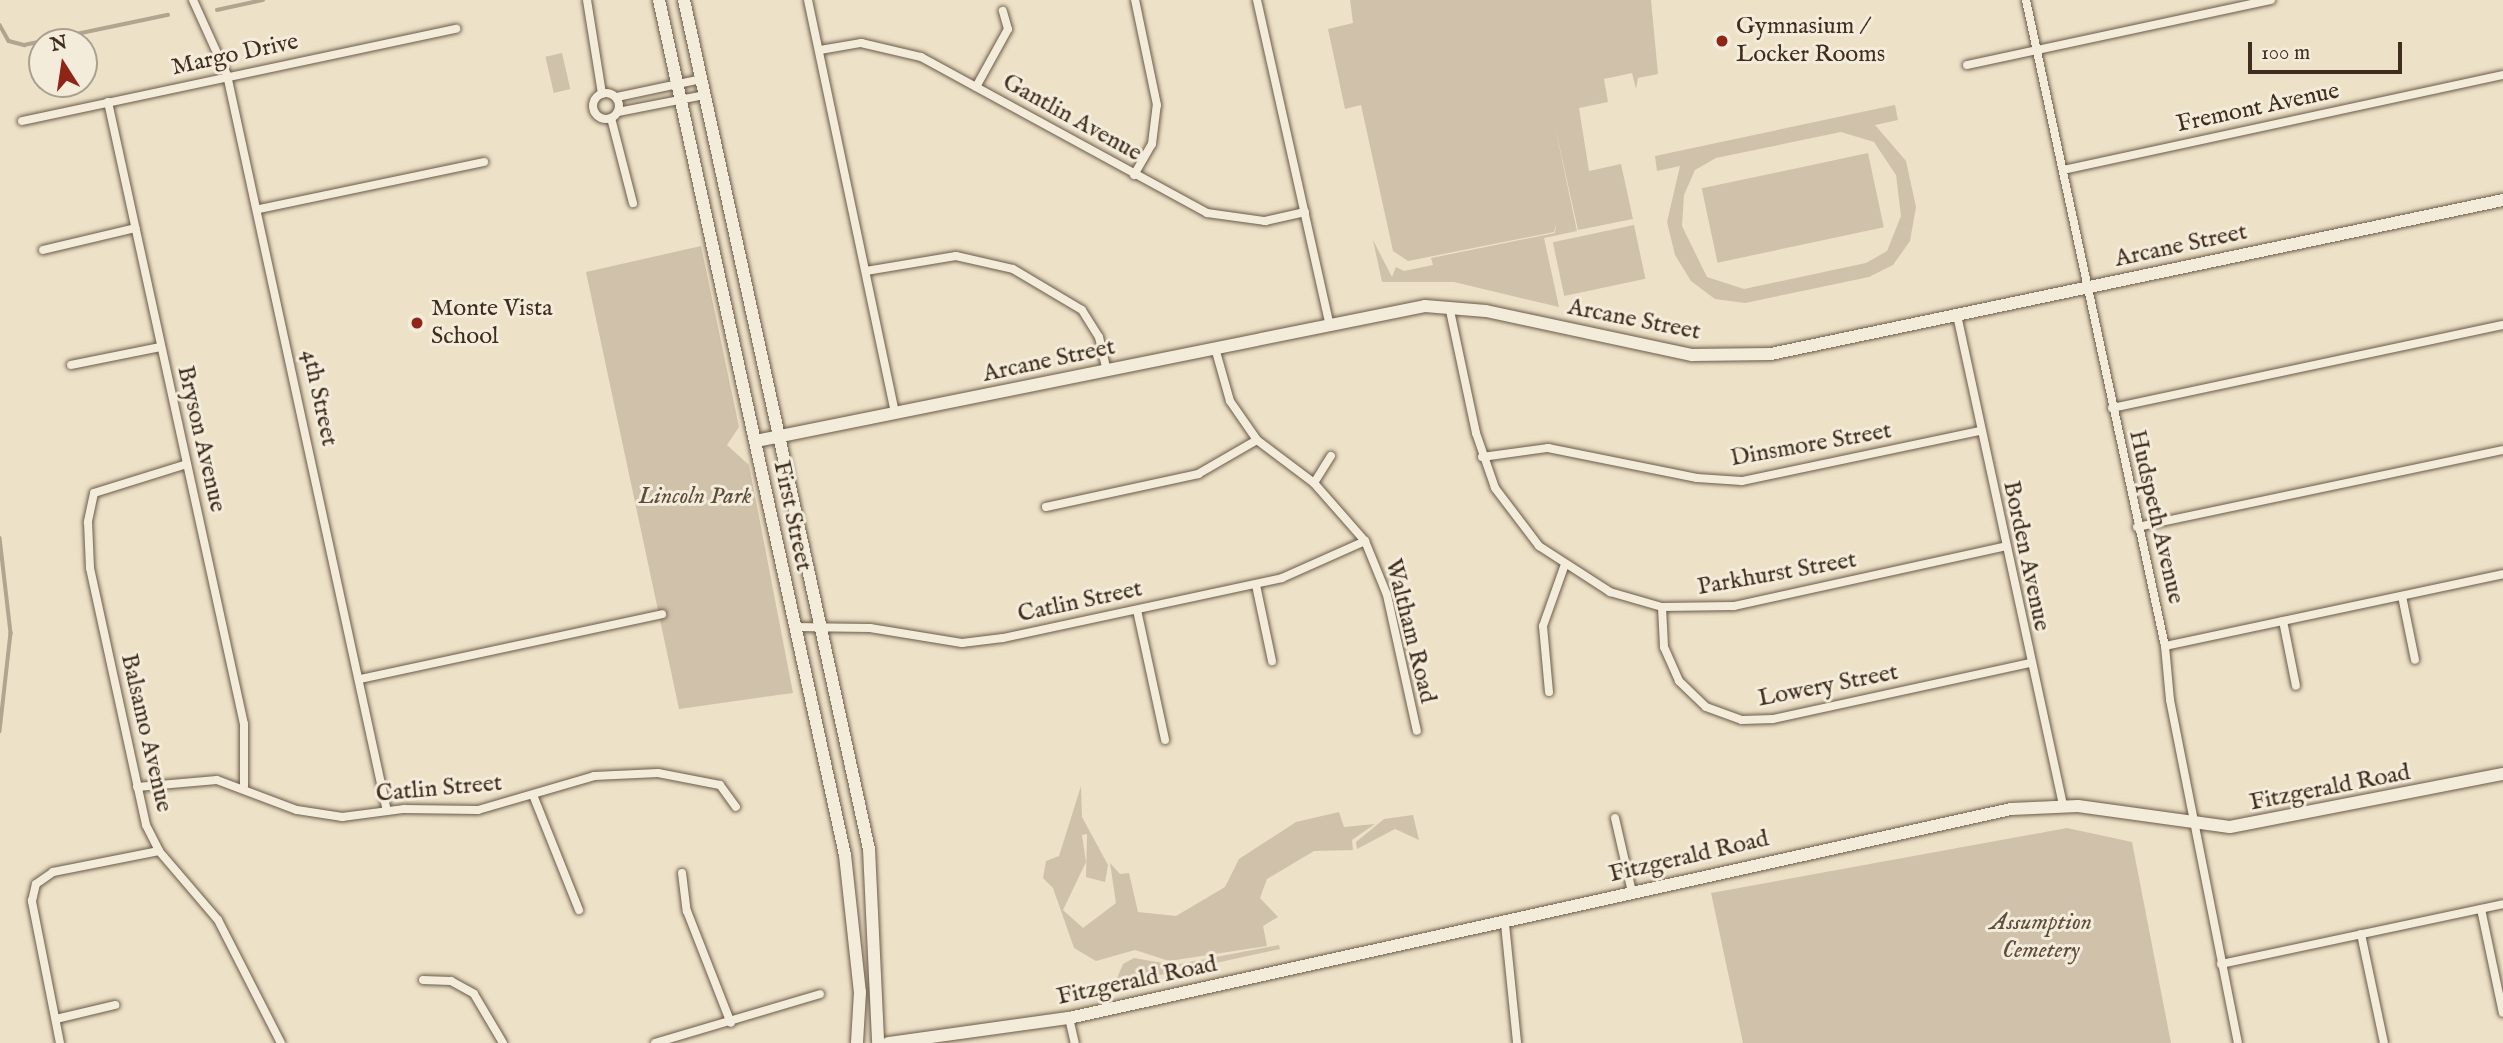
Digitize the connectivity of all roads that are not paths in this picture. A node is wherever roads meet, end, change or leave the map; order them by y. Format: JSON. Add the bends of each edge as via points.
{"nodes":[{"id":1,"x":193,"y":0,"type":"edge"},
{"id":2,"x":587,"y":0,"type":"edge"},
{"id":3,"x":659,"y":0,"type":"edge"},
{"id":4,"x":684,"y":0,"type":"edge"},
{"id":5,"x":808,"y":0,"type":"edge"},
{"id":6,"x":1135,"y":0,"type":"edge"},
{"id":7,"x":1257,"y":0,"type":"edge"},
{"id":8,"x":2026,"y":0,"type":"edge"},
{"id":9,"x":2271,"y":0,"type":"edge"},
{"id":10,"x":1003,"y":11,"type":"dead end"},
{"id":11,"x":456,"y":29,"type":"dead end"},
{"id":12,"x":820,"y":50,"type":"junction"},
{"id":13,"x":2038,"y":50,"type":"junction"},
{"id":14,"x":1968,"y":65,"type":"dead end"},
{"id":15,"x":227,"y":75,"type":"junction"},
{"id":16,"x":2503,"y":75,"type":"edge"},
{"id":17,"x":702,"y":79,"type":"junction"},
{"id":18,"x":676,"y":84,"type":"junction"},
{"id":19,"x":975,"y":88,"type":"junction"},
{"id":20,"x":602,"y":94,"type":"junction"},
{"id":21,"x":705,"y":95,"type":"junction"},
{"id":22,"x":617,"y":97,"type":"junction"},
{"id":23,"x":680,"y":100,"type":"junction"},
{"id":24,"x":108,"y":102,"type":"junction"},
{"id":25,"x":614,"y":115,"type":"junction"},
{"id":26,"x":22,"y":121,"type":"dead end"},
{"id":27,"x":484,"y":162,"type":"dead end"},
{"id":28,"x":2063,"y":170,"type":"junction"},
{"id":29,"x":1134,"y":175,"type":"junction"},
{"id":30,"x":2503,"y":200,"type":"edge"},
{"id":31,"x":633,"y":203,"type":"dead end"},
{"id":32,"x":258,"y":209,"type":"junction"},
{"id":33,"x":1305,"y":212,"type":"junction"},
{"id":34,"x":135,"y":228,"type":"junction"},
{"id":35,"x":43,"y":250,"type":"dead end"},
{"id":36,"x":866,"y":271,"type":"junction"},
{"id":37,"x":2085,"y":288,"type":"junction"},
{"id":38,"x":1449,"y":306,"type":"junction"},
{"id":39,"x":1957,"y":315,"type":"junction"},
{"id":40,"x":1329,"y":323,"type":"junction"},
{"id":41,"x":2503,"y":325,"type":"edge"},
{"id":42,"x":160,"y":347,"type":"junction"},
{"id":43,"x":1215,"y":348,"type":"junction"},
{"id":44,"x":71,"y":365,"type":"dead end"},
{"id":45,"x":1107,"y":371,"type":"junction"},
{"id":46,"x":2112,"y":408,"type":"junction"},
{"id":47,"x":895,"y":414,"type":"junction"},
{"id":48,"x":1980,"y":431,"type":"junction"},
{"id":49,"x":778,"y":437,"type":"junction"},
{"id":50,"x":1257,"y":440,"type":"junction"},
{"id":51,"x":756,"y":441,"type":"junction"},
{"id":52,"x":2503,"y":450,"type":"edge"},
{"id":53,"x":1331,"y":456,"type":"dead end"},
{"id":54,"x":1482,"y":457,"type":"junction"},
{"id":55,"x":187,"y":464,"type":"junction"},
{"id":56,"x":1314,"y":483,"type":"junction"},
{"id":57,"x":1046,"y":507,"type":"dead end"},
{"id":58,"x":2137,"y":527,"type":"junction"},
{"id":59,"x":1364,"y":541,"type":"junction"},
{"id":60,"x":2003,"y":547,"type":"junction"},
{"id":61,"x":1564,"y":567,"type":"junction"},
{"id":62,"x":2503,"y":574,"type":"edge"},
{"id":63,"x":1256,"y":585,"type":"junction"},
{"id":64,"x":2402,"y":596,"type":"junction"},
{"id":65,"x":1662,"y":607,"type":"junction"},
{"id":66,"x":1137,"y":610,"type":"junction"},
{"id":67,"x":662,"y":614,"type":"dead end"},
{"id":68,"x":2283,"y":621,"type":"junction"},
{"id":69,"x":794,"y":627,"type":"junction"},
{"id":70,"x":820,"y":627,"type":"junction"},
{"id":71,"x":2165,"y":646,"type":"junction"},
{"id":72,"x":2416,"y":660,"type":"dead end"},
{"id":73,"x":1272,"y":661,"type":"dead end"},
{"id":74,"x":2029,"y":663,"type":"junction"},
{"id":75,"x":360,"y":679,"type":"junction"},
{"id":76,"x":2296,"y":686,"type":"dead end"},
{"id":77,"x":1549,"y":692,"type":"dead end"},
{"id":78,"x":1417,"y":731,"type":"dead end"},
{"id":79,"x":1165,"y":740,"type":"dead end"},
{"id":80,"x":2503,"y":774,"type":"edge"},
{"id":81,"x":244,"y":786,"type":"junction"},
{"id":82,"x":137,"y":787,"type":"junction"},
{"id":83,"x":533,"y":795,"type":"junction"},
{"id":84,"x":2063,"y":805,"type":"junction"},
{"id":85,"x":736,"y":807,"type":"dead end"},
{"id":86,"x":387,"y":811,"type":"junction"},
{"id":87,"x":1615,"y":818,"type":"dead end"},
{"id":88,"x":2194,"y":825,"type":"junction"},
{"id":89,"x":159,"y":851,"type":"junction"},
{"id":90,"x":682,"y":873,"type":"dead end"},
{"id":91,"x":1632,"y":892,"type":"junction"},
{"id":92,"x":2503,"y":904,"type":"edge"},
{"id":93,"x":2481,"y":909,"type":"junction"},
{"id":94,"x":579,"y":910,"type":"dead end"},
{"id":95,"x":1505,"y":925,"type":"junction"},
{"id":96,"x":2361,"y":934,"type":"junction"},
{"id":97,"x":2221,"y":964,"type":"junction"},
{"id":98,"x":423,"y":980,"type":"dead end"},
{"id":99,"x":820,"y":994,"type":"dead end"},
{"id":100,"x":115,"y":1005,"type":"dead end"},
{"id":101,"x":2503,"y":1013,"type":"edge"},
{"id":102,"x":56,"y":1018,"type":"junction"},
{"id":103,"x":1069,"y":1018,"type":"junction"},
{"id":104,"x":731,"y":1023,"type":"junction"},
{"id":105,"x":60,"y":1043,"type":"edge"},
{"id":106,"x":281,"y":1043,"type":"edge"},
{"id":107,"x":503,"y":1043,"type":"edge"},
{"id":108,"x":656,"y":1043,"type":"edge"},
{"id":109,"x":857,"y":1043,"type":"edge"},
{"id":110,"x":872,"y":1043,"type":"edge"},
{"id":111,"x":878,"y":1043,"type":"edge"},
{"id":112,"x":888,"y":1043,"type":"edge"},
{"id":113,"x":1074,"y":1043,"type":"edge"},
{"id":114,"x":1517,"y":1043,"type":"edge"},
{"id":115,"x":2238,"y":1043,"type":"edge"},
{"id":116,"x":2384,"y":1043,"type":"edge"}],
"edges":[{"from":1,"to":15,"type":"street","name":"4th Street"},
{"from":2,"to":20,"type":"street"},
{"from":3,"to":18,"type":"main road","name":"First Street"},
{"from":4,"to":17,"type":"main road","name":"First Street"},
{"from":5,"to":12,"type":"street"},
{"from":6,"to":29,"type":"street","via":[[1157,105],[1152,144]]},
{"from":7,"to":33,"type":"street"},
{"from":8,"to":13,"type":"street","name":"Hudspeth Avenue"},
{"from":9,"to":13,"type":"street"},
{"from":10,"to":19,"type":"street","via":[[1008,29]]},
{"from":11,"to":15,"type":"street","name":"Margo Drive"},
{"from":12,"to":19,"type":"street","name":"Gantlin Avenue","via":[[861,43],[895,48]]},
{"from":12,"to":36,"type":"street"},
{"from":13,"to":14,"type":"street"},
{"from":13,"to":28,"type":"street","name":"Hudspeth Avenue"},
{"from":15,"to":24,"type":"street","name":"Margo Drive"},
{"from":15,"to":32,"type":"street","name":"4th Street"},
{"from":16,"to":28,"type":"street","name":"Fremont Avenue"},
{"from":17,"to":18,"type":"street"},
{"from":17,"to":21,"type":"main road","name":"First Street"},
{"from":18,"to":22,"type":"street"},
{"from":18,"to":23,"type":"main road","name":"First Street"},
{"from":19,"to":29,"type":"street","name":"Gantlin Avenue"},
{"from":20,"to":22,"type":"street"},
{"from":20,"to":25,"type":"street","via":[[592,108],[599,117]]},
{"from":21,"to":23,"type":"street"},
{"from":21,"to":49,"type":"main road","name":"First Street"},
{"from":22,"to":25,"type":"street"},
{"from":23,"to":25,"type":"street"},
{"from":23,"to":51,"type":"main road","name":"First Street"},
{"from":24,"to":26,"type":"street","name":"Margo Drive"},
{"from":24,"to":34,"type":"street","name":"Bryson Avenue"},
{"from":25,"to":31,"type":"street"},
{"from":27,"to":32,"type":"street"},
{"from":28,"to":37,"type":"street","name":"Hudspeth Avenue"},
{"from":29,"to":33,"type":"street","name":"Gantlin Avenue","via":[[1224,218],[1265,221]]},
{"from":30,"to":37,"type":"main road","name":"Arcane Street"},
{"from":32,"to":75,"type":"street","name":"4th Street"},
{"from":33,"to":40,"type":"street"},
{"from":34,"to":35,"type":"street"},
{"from":34,"to":42,"type":"street","name":"Bryson Avenue"},
{"from":36,"to":45,"type":"street","via":[[956,256],[1013,269],[1082,310],[1099,337]]},
{"from":36,"to":47,"type":"street"},
{"from":37,"to":39,"type":"main road","name":"Arcane Street"},
{"from":37,"to":46,"type":"street","name":"Hudspeth Avenue"},
{"from":38,"to":39,"type":"main road","name":"Arcane Street","via":[[1729,358]]},
{"from":38,"to":40,"type":"main road","name":"Arcane Street"},
{"from":38,"to":54,"type":"street","name":"Parkhurst Street"},
{"from":39,"to":48,"type":"street","name":"Borden Avenue"},
{"from":40,"to":43,"type":"main road","name":"Arcane Street"},
{"from":41,"to":46,"type":"street"},
{"from":42,"to":44,"type":"street"},
{"from":42,"to":55,"type":"street","name":"Bryson Avenue"},
{"from":43,"to":45,"type":"main road","name":"Arcane Street"},
{"from":43,"to":50,"type":"street","name":"Waltham Road","via":[[1230,401]]},
{"from":45,"to":47,"type":"main road","name":"Arcane Street"},
{"from":46,"to":58,"type":"street","name":"Hudspeth Avenue"},
{"from":47,"to":49,"type":"main road","name":"Arcane Street"},
{"from":48,"to":54,"type":"street","name":"Dinsmore Street","via":[[1742,481],[1697,478],[1548,448]]},
{"from":48,"to":60,"type":"street","name":"Borden Avenue"},
{"from":49,"to":51,"type":"main road","name":"Arcane Street"},
{"from":49,"to":70,"type":"main road","name":"First Street"},
{"from":50,"to":56,"type":"street","name":"Waltham Road"},
{"from":50,"to":57,"type":"street","via":[[1198,474]]},
{"from":51,"to":69,"type":"main road","name":"First Street"},
{"from":52,"to":58,"type":"street"},
{"from":53,"to":56,"type":"street"},
{"from":54,"to":61,"type":"street","name":"Parkhurst Street","via":[[1515,519]]},
{"from":55,"to":81,"type":"street","name":"Bryson Avenue","via":[[244,724]]},
{"from":55,"to":82,"type":"street","name":"Balsamo Avenue","via":[[99,488],[88,522],[90,568]]},
{"from":56,"to":59,"type":"street","name":"Waltham Road"},
{"from":58,"to":71,"type":"street","name":"Hudspeth Avenue"},
{"from":59,"to":63,"type":"street","name":"Catlin Street","via":[[1311,569]]},
{"from":59,"to":78,"type":"street","name":"Waltham Road","via":[[1387,595]]},
{"from":60,"to":65,"type":"street","name":"Parkhurst Street","via":[[1734,606]]},
{"from":60,"to":74,"type":"street","name":"Borden Avenue"},
{"from":61,"to":65,"type":"street","name":"Parkhurst Street","via":[[1609,592]]},
{"from":61,"to":77,"type":"street","via":[[1543,626]]},
{"from":62,"to":64,"type":"street"},
{"from":63,"to":66,"type":"street","name":"Catlin Street"},
{"from":63,"to":73,"type":"street"},
{"from":64,"to":68,"type":"street"},
{"from":64,"to":72,"type":"street"},
{"from":65,"to":74,"type":"street","name":"Lowery Street","via":[[1664,647],[1679,681],[1706,707],[1742,720],[1773,719]]},
{"from":66,"to":70,"type":"street","name":"Catlin Street","via":[[962,643]]},
{"from":66,"to":79,"type":"street"},
{"from":67,"to":75,"type":"street"},
{"from":68,"to":71,"type":"street"},
{"from":68,"to":76,"type":"street"},
{"from":69,"to":70,"type":"street","name":"Catlin Street"},
{"from":69,"to":109,"type":"main road","name":"First Street","via":[[851,894]]},
{"from":70,"to":111,"type":"main road","name":"First Street","via":[[875,888]]},
{"from":71,"to":88,"type":"street","name":"Hudspeth Avenue"},
{"from":74,"to":84,"type":"street","name":"Borden Avenue"},
{"from":75,"to":86,"type":"street","name":"4th Street"},
{"from":80,"to":88,"type":"main road","name":"Fitzgerald Road","via":[[2266,824]]},
{"from":81,"to":82,"type":"street","name":"Catlin Street","via":[[190,778]]},
{"from":81,"to":86,"type":"street","name":"Catlin Street","via":[[319,815]]},
{"from":82,"to":89,"type":"street","name":"Balsamo Avenue"},
{"from":83,"to":85,"type":"street","name":"Catlin Street","via":[[594,776],[658,773],[720,785]]},
{"from":83,"to":86,"type":"street","name":"Catlin Street","via":[[478,810]]},
{"from":83,"to":94,"type":"street"},
{"from":84,"to":88,"type":"main road","name":"Fitzgerald Road"},
{"from":84,"to":91,"type":"main road","name":"Fitzgerald Road","via":[[2011,809]]},
{"from":87,"to":91,"type":"street"},
{"from":88,"to":97,"type":"street","name":"Hudspeth Avenue"},
{"from":89,"to":102,"type":"street","via":[[53,872],[36,884],[33,901]]},
{"from":89,"to":106,"type":"street","name":"Balsamo Avenue","via":[[218,920]]},
{"from":90,"to":104,"type":"street","via":[[687,911]]},
{"from":91,"to":95,"type":"main road","name":"Fitzgerald Road"},
{"from":92,"to":93,"type":"street"},
{"from":93,"to":96,"type":"street"},
{"from":93,"to":101,"type":"street"},
{"from":95,"to":103,"type":"main road","name":"Fitzgerald Road"},
{"from":95,"to":114,"type":"street"},
{"from":96,"to":97,"type":"street"},
{"from":96,"to":116,"type":"street"},
{"from":97,"to":115,"type":"street","name":"Hudspeth Avenue"},
{"from":98,"to":107,"type":"street","via":[[451,982],[474,994]]},
{"from":99,"to":104,"type":"street"},
{"from":100,"to":102,"type":"street"},
{"from":102,"to":105,"type":"street"},
{"from":103,"to":112,"type":"main road","name":"Fitzgerald Road"},
{"from":103,"to":113,"type":"street"},
{"from":104,"to":108,"type":"street"},
{"from":109,"to":110,"type":"main road"}]}
